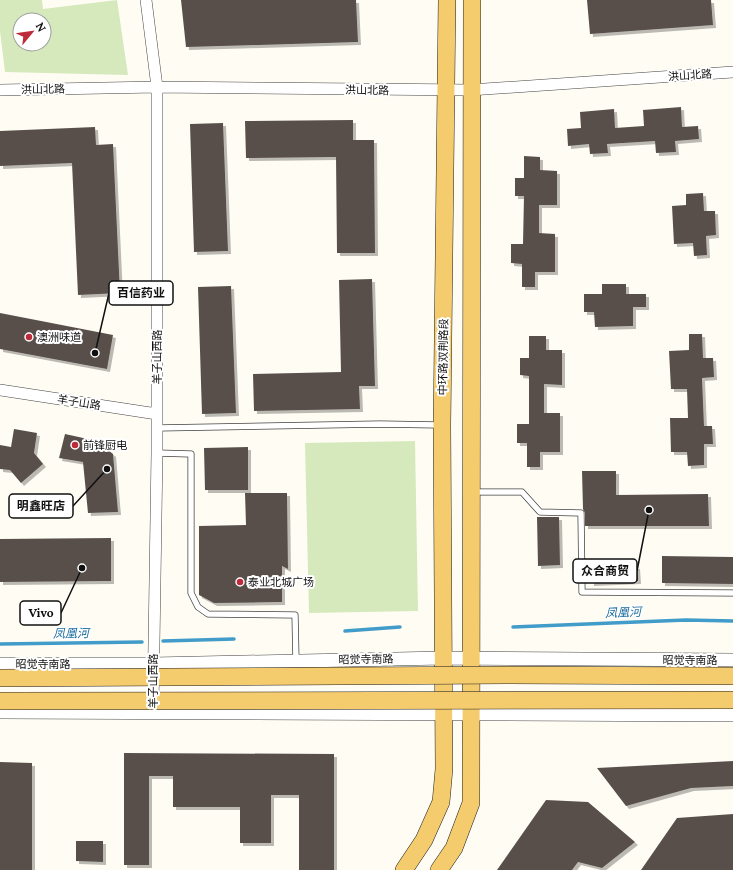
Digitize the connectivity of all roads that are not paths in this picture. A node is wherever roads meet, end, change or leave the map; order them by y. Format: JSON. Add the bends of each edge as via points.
{"nodes":[{"id":1,"x":146,"y":0,"type":"edge"},
{"id":2,"x":447,"y":0,"type":"edge"},
{"id":3,"x":472,"y":0,"type":"edge"},
{"id":4,"x":733,"y":72,"type":"edge"},
{"id":5,"x":157,"y":87,"type":"junction"},
{"id":6,"x":0,"y":90,"type":"edge"},
{"id":7,"x":470,"y":90,"type":"junction"},
{"id":8,"x":446,"y":91,"type":"junction"},
{"id":9,"x":0,"y":390,"type":"edge"},
{"id":10,"x":157,"y":414,"type":"junction"},
{"id":11,"x":442,"y":425,"type":"junction"},
{"id":12,"x":157,"y":428,"type":"junction"},
{"id":13,"x":157,"y":453,"type":"junction"},
{"id":14,"x":470,"y":492,"type":"junction"},
{"id":15,"x":733,"y":593,"type":"edge"},
{"id":16,"x":442,"y":658,"type":"junction"},
{"id":17,"x":470,"y":658,"type":"junction"},
{"id":18,"x":733,"y":660,"type":"edge"},
{"id":19,"x":296,"y":661,"type":"junction"},
{"id":20,"x":0,"y":664,"type":"edge"},
{"id":21,"x":153,"y":664,"type":"junction"},
{"id":22,"x":733,"y":676,"type":"edge"},
{"id":23,"x":0,"y":678,"type":"edge"},
{"id":24,"x":733,"y":700,"type":"edge"},
{"id":25,"x":0,"y":701,"type":"edge"},
{"id":26,"x":0,"y":712,"type":"edge"},
{"id":27,"x":153,"y":714,"type":"junction"},
{"id":28,"x":444,"y":714,"type":"junction"},
{"id":29,"x":472,"y":714,"type":"junction"},
{"id":30,"x":733,"y":715,"type":"edge"},
{"id":31,"x":404,"y":870,"type":"edge"},
{"id":32,"x":439,"y":870,"type":"edge"}],
"edges":[{"from":1,"to":5,"type":"street","name":"羊子山西路"},
{"from":2,"to":8,"type":"main road","name":"中环路双荆路段"},
{"from":3,"to":7,"type":"main road"},
{"from":4,"to":7,"type":"street","name":"洪山北路"},
{"from":5,"to":6,"type":"street","name":"洪山北路"},
{"from":5,"to":8,"type":"street","name":"洪山北路"},
{"from":5,"to":10,"type":"street","name":"羊子山西路"},
{"from":7,"to":8,"type":"street","name":"洪山北路"},
{"from":7,"to":14,"type":"main road"},
{"from":8,"to":11,"type":"main road","name":"中环路双荆路段"},
{"from":9,"to":10,"type":"street","name":"羊子山路"},
{"from":10,"to":12,"type":"street","name":"羊子山西路"},
{"from":11,"to":12,"type":"lane"},
{"from":11,"to":16,"type":"main road","name":"中环路双荆路段"},
{"from":12,"to":13,"type":"street","name":"羊子山西路"},
{"from":13,"to":19,"type":"lane","via":[[191,454],[191,593],[198,607],[208,614],[294,615]]},
{"from":13,"to":21,"type":"street","name":"羊子山西路"},
{"from":14,"to":15,"type":"lane","via":[[522,492],[540,512],[581,513],[582,592]]},
{"from":14,"to":17,"type":"main road"},
{"from":16,"to":17,"type":"street","name":"昭觉寺南路"},
{"from":16,"to":19,"type":"street","name":"昭觉寺南路"},
{"from":16,"to":28,"type":"main road","name":"中环路双荆路段"},
{"from":17,"to":18,"type":"street","name":"昭觉寺南路"},
{"from":17,"to":29,"type":"main road"},
{"from":19,"to":21,"type":"street","name":"昭觉寺南路"},
{"from":20,"to":21,"type":"street","name":"昭觉寺南路"},
{"from":21,"to":27,"type":"street","name":"羊子山西路"},
{"from":22,"to":23,"type":"main road","name":"昭觉寺南路","bridge":true},
{"from":24,"to":25,"type":"main road","bridge":true},
{"from":26,"to":27,"type":"street"},
{"from":27,"to":28,"type":"street"},
{"from":28,"to":29,"type":"street"},
{"from":28,"to":31,"type":"main road","name":"中环路双荆路段","via":[[441,802],[424,840]]},
{"from":29,"to":30,"type":"street"},
{"from":29,"to":32,"type":"main road","via":[[470,803],[454,848]]}]}
